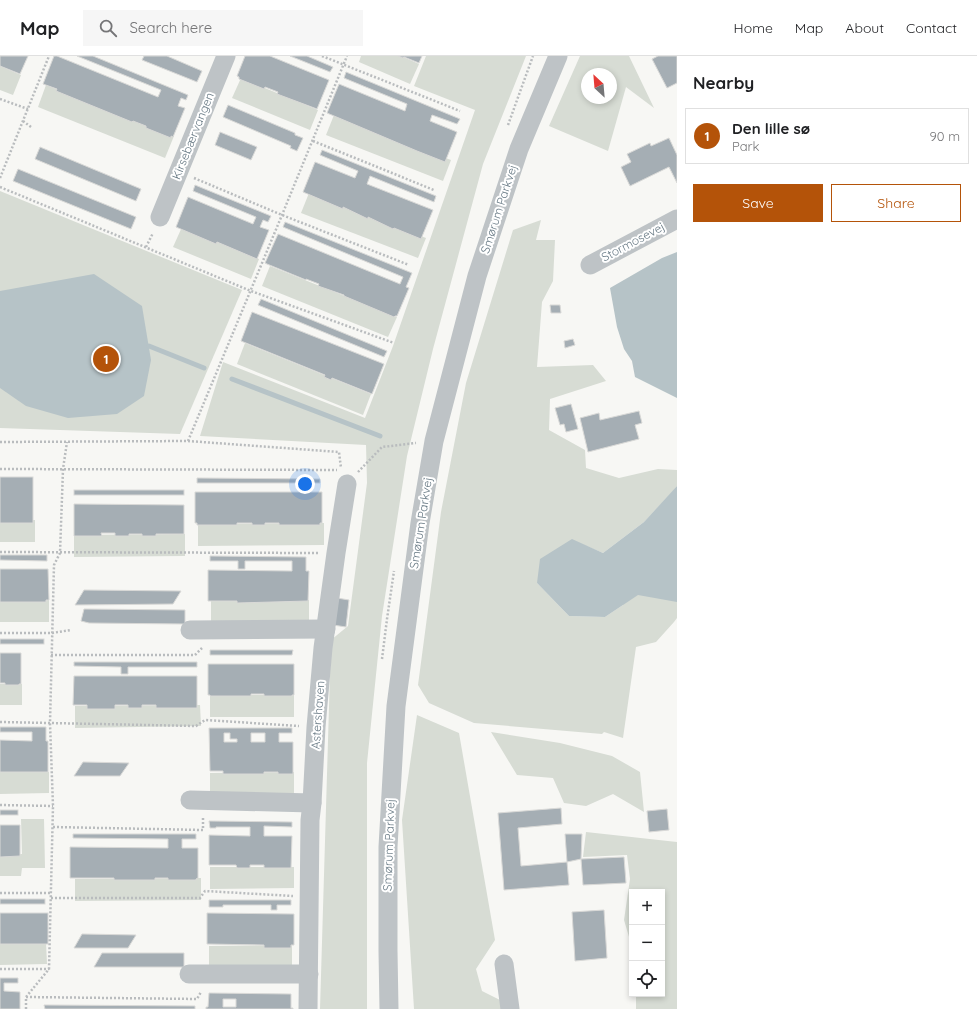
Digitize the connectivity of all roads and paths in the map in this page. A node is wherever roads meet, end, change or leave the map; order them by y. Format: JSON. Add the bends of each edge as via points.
{"nodes":[{"id":1,"x":49,"y":56,"type":"edge"},
{"id":2,"x":226,"y":56,"type":"edge"},
{"id":3,"x":322,"y":56,"type":"edge"},
{"id":4,"x":347,"y":56,"type":"edge"},
{"id":5,"x":558,"y":56,"type":"edge"},
{"id":6,"x":343,"y":65,"type":"junction"},
{"id":7,"x":0,"y":98,"type":"edge"},
{"id":8,"x":28,"y":109,"type":"junction"},
{"id":9,"x":460,"y":111,"type":"dead end"},
{"id":10,"x":23,"y":121,"type":"junction"},
{"id":11,"x":31,"y":127,"type":"dead end"},
{"id":12,"x":313,"y":141,"type":"junction"},
{"id":13,"x":179,"y":172,"type":"junction"},
{"id":14,"x":0,"y":178,"type":"edge"},
{"id":15,"x":0,"y":187,"type":"edge"},
{"id":16,"x":434,"y":190,"type":"dead end"},
{"id":17,"x":282,"y":215,"type":"junction"},
{"id":18,"x":160,"y":217,"type":"dead end"},
{"id":19,"x":677,"y":219,"type":"edge"},
{"id":20,"x":590,"y":264,"type":"dead end"},
{"id":21,"x":408,"y":265,"type":"dead end"},
{"id":22,"x":251,"y":291,"type":"junction"},
{"id":23,"x":394,"y":343,"type":"dead end"},
{"id":24,"x":434,"y":440,"type":"junction"},
{"id":25,"x":188,"y":441,"type":"junction"},
{"id":26,"x":0,"y":442,"type":"edge"},
{"id":27,"x":67,"y":442,"type":"junction"},
{"id":28,"x":0,"y":469,"type":"edge"},
{"id":29,"x":63,"y":469,"type":"junction"},
{"id":30,"x":347,"y":484,"type":"joint"},
{"id":31,"x":0,"y":552,"type":"edge"},
{"id":32,"x":60,"y":553,"type":"junction"},
{"id":33,"x":336,"y":554,"type":"junction"},
{"id":34,"x":326,"y":629,"type":"junction"},
{"id":35,"x":71,"y":630,"type":"dead end"},
{"id":36,"x":190,"y":630,"type":"dead end"},
{"id":37,"x":0,"y":633,"type":"edge"},
{"id":38,"x":52,"y":634,"type":"junction"},
{"id":39,"x":205,"y":646,"type":"dead end"},
{"id":40,"x":51,"y":655,"type":"junction"},
{"id":41,"x":0,"y":722,"type":"edge"},
{"id":42,"x":50,"y":723,"type":"junction"},
{"id":43,"x":316,"y":727,"type":"junction"},
{"id":44,"x":190,"y":800,"type":"dead end"},
{"id":45,"x":312,"y":803,"type":"junction"},
{"id":46,"x":0,"y":805,"type":"edge"},
{"id":47,"x":53,"y":806,"type":"junction"},
{"id":48,"x":202,"y":814,"type":"dead end"},
{"id":49,"x":53,"y":827,"type":"junction"},
{"id":50,"x":0,"y":893,"type":"edge"},
{"id":51,"x":51,"y":893,"type":"junction"},
{"id":52,"x":309,"y":897,"type":"junction"},
{"id":53,"x":51,"y":898,"type":"junction"},
{"id":54,"x":504,"y":964,"type":"dead end"},
{"id":55,"x":0,"y":969,"type":"edge"},
{"id":56,"x":49,"y":969,"type":"junction"},
{"id":57,"x":189,"y":974,"type":"dead end"},
{"id":58,"x":308,"y":974,"type":"junction"},
{"id":59,"x":204,"y":986,"type":"dead end"},
{"id":60,"x":26,"y":997,"type":"junction"},
{"id":61,"x":26,"y":1009,"type":"edge"},
{"id":62,"x":308,"y":1009,"type":"edge"},
{"id":63,"x":389,"y":1009,"type":"edge"},
{"id":64,"x":510,"y":1009,"type":"edge"}],
"edges":[{"from":1,"to":8,"type":"path"},
{"from":2,"to":13,"type":"street","name":"Kirsebærvangen"},
{"from":3,"to":6,"type":"path"},
{"from":4,"to":6,"type":"path"},
{"from":5,"to":24,"type":"street","name":"Smørum Parkvej","via":[[519,149],[477,276]]},
{"from":6,"to":9,"type":"path"},
{"from":6,"to":12,"type":"path"},
{"from":7,"to":8,"type":"path"},
{"from":8,"to":10,"type":"path"},
{"from":10,"to":11,"type":"path"},
{"from":10,"to":14,"type":"path"},
{"from":12,"to":16,"type":"path"},
{"from":12,"to":17,"type":"path"},
{"from":13,"to":17,"type":"path"},
{"from":13,"to":18,"type":"street","name":"Kirsebærvangen"},
{"from":15,"to":22,"type":"path"},
{"from":17,"to":21,"type":"path"},
{"from":17,"to":22,"type":"path"},
{"from":19,"to":20,"type":"street","name":"Stormosevej"},
{"from":22,"to":23,"type":"path"},
{"from":22,"to":25,"type":"path"},
{"from":24,"to":30,"type":"path","via":[[382,447]]},
{"from":24,"to":63,"type":"street","name":"Smørum Parkvej","via":[[396,706],[388,847]]},
{"from":25,"to":27,"type":"path"},
{"from":25,"to":29,"type":"path","via":[[339,452],[341,470]]},
{"from":26,"to":27,"type":"path"},
{"from":27,"to":29,"type":"path"},
{"from":28,"to":29,"type":"path"},
{"from":29,"to":32,"type":"path"},
{"from":30,"to":33,"type":"street","name":"Astershaven"},
{"from":31,"to":32,"type":"path"},
{"from":32,"to":33,"type":"path"},
{"from":32,"to":38,"type":"path","via":[[54,566]]},
{"from":33,"to":34,"type":"street","name":"Astershaven"},
{"from":34,"to":36,"type":"street"},
{"from":34,"to":43,"type":"street","name":"Astershaven"},
{"from":35,"to":38,"type":"path"},
{"from":37,"to":38,"type":"path"},
{"from":38,"to":40,"type":"path"},
{"from":39,"to":40,"type":"path","via":[[195,655]]},
{"from":40,"to":42,"type":"path"},
{"from":41,"to":42,"type":"path"},
{"from":42,"to":43,"type":"path","via":[[196,726],[204,720]]},
{"from":42,"to":47,"type":"path"},
{"from":43,"to":45,"type":"street","name":"Astershaven"},
{"from":44,"to":45,"type":"street"},
{"from":45,"to":52,"type":"street","name":"Astershaven"},
{"from":46,"to":47,"type":"path"},
{"from":47,"to":49,"type":"path"},
{"from":48,"to":49,"type":"path","via":[[203,830]]},
{"from":49,"to":51,"type":"path"},
{"from":50,"to":51,"type":"path"},
{"from":51,"to":53,"type":"path"},
{"from":52,"to":53,"type":"path","via":[[205,892],[200,898]]},
{"from":52,"to":58,"type":"street","name":"Astershaven"},
{"from":53,"to":56,"type":"path"},
{"from":54,"to":64,"type":"street"},
{"from":55,"to":56,"type":"path"},
{"from":56,"to":60,"type":"path"},
{"from":57,"to":58,"type":"street"},
{"from":58,"to":62,"type":"street","name":"Astershaven"},
{"from":59,"to":60,"type":"path","via":[[197,999]]},
{"from":60,"to":61,"type":"path"}]}
